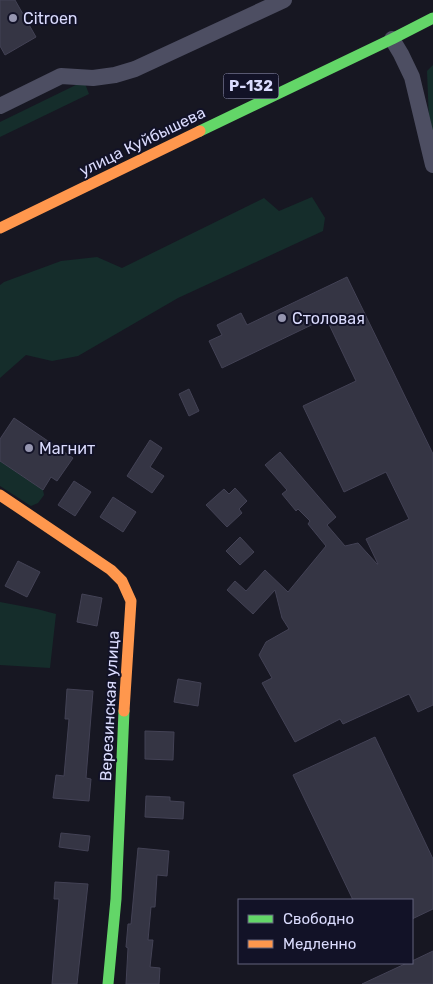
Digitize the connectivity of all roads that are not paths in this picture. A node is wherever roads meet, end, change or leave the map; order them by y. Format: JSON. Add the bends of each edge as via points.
{"nodes":[{"id":1,"x":284,"y":0,"type":"edge"},
{"id":2,"x":433,"y":18,"type":"edge"},
{"id":3,"x":392,"y":40,"type":"junction"},
{"id":4,"x":0,"y":106,"type":"edge"},
{"id":5,"x":433,"y":165,"type":"edge"},
{"id":6,"x":0,"y":228,"type":"edge"},
{"id":7,"x":0,"y":495,"type":"edge"},
{"id":8,"x":108,"y":984,"type":"edge"}],
"edges":[{"from":1,"to":4,"type":"street","via":[[135,69],[104,77],[61,76]]},
{"from":2,"to":3,"type":"main road","name":"улица Куйбышева","number":"Р-132"},
{"from":3,"to":5,"type":"street","via":[[412,78]]},
{"from":3,"to":6,"type":"main road","name":"улица Куйбышева","number":"Р-132"},
{"from":7,"to":8,"type":"main road","name":"Верезинская улица","via":[[111,570],[122,581],[131,601],[116,899]]}]}
